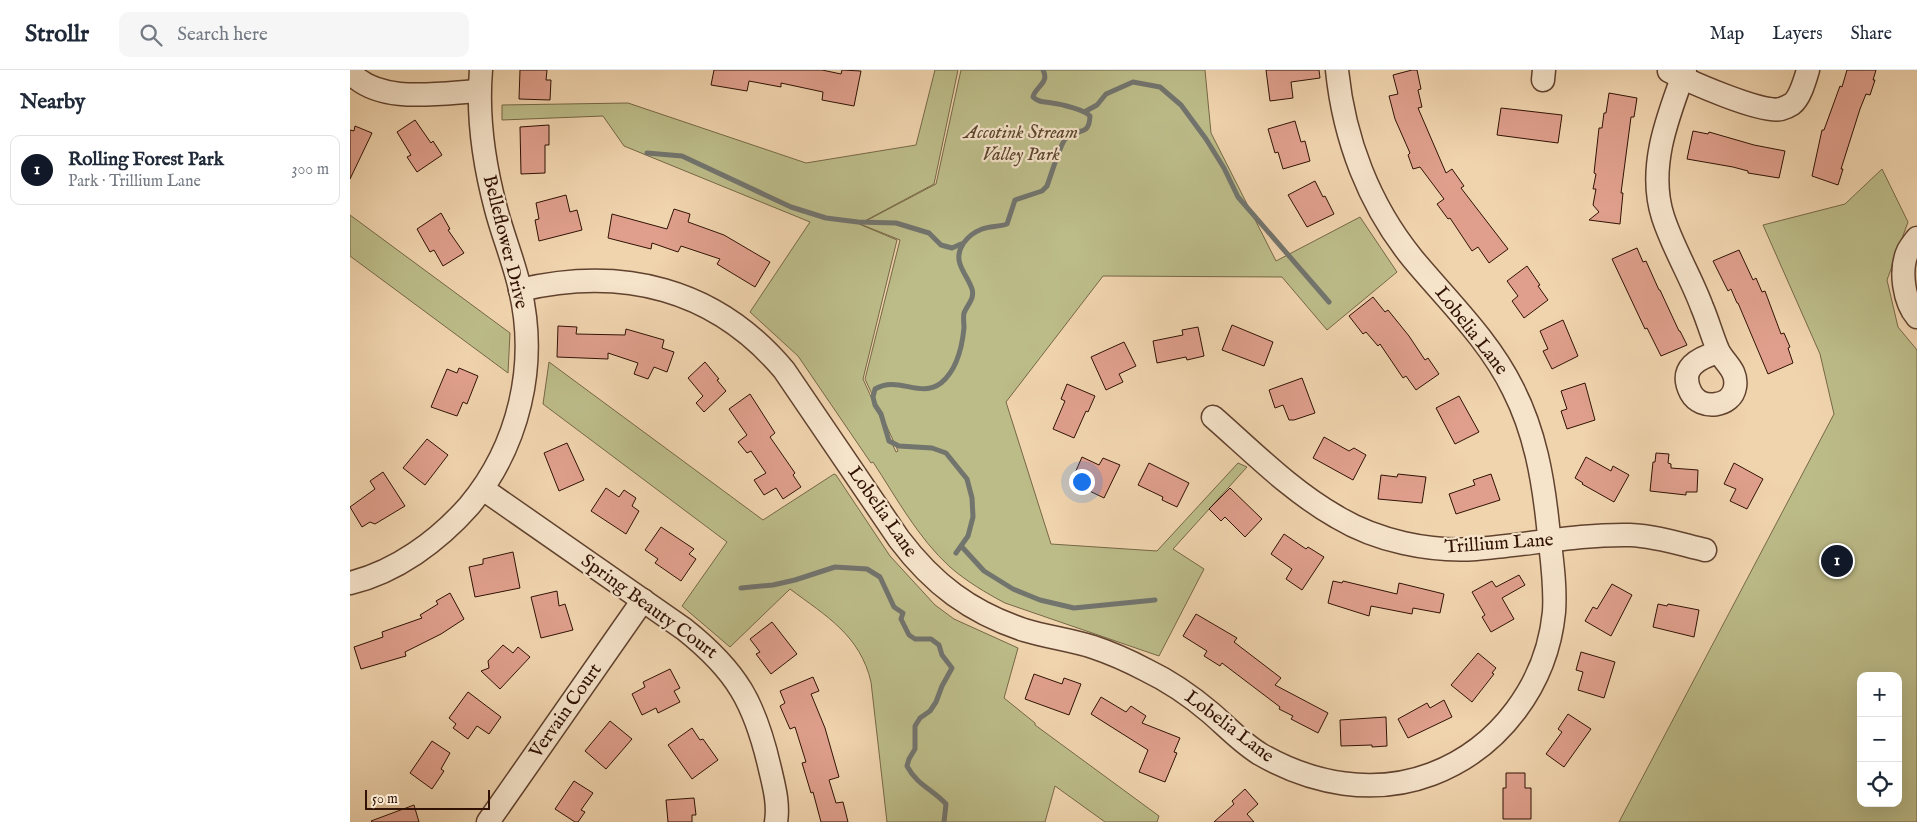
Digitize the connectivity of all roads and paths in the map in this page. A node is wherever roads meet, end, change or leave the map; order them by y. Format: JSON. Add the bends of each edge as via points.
{"nodes":[{"id":1,"x":1337,"y":70,"type":"edge"},
{"id":2,"x":1808,"y":70,"type":"edge"},
{"id":3,"x":350,"y":72,"type":"edge"},
{"id":4,"x":1678,"y":73,"type":"edge"},
{"id":5,"x":480,"y":80,"type":"edge"},
{"id":6,"x":1917,"y":238,"type":"edge"},
{"id":7,"x":520,"y":290,"type":"junction"},
{"id":8,"x":1917,"y":317,"type":"edge"},
{"id":9,"x":1719,"y":352,"type":"dead end"},
{"id":10,"x":1213,"y":417,"type":"dead end"},
{"id":11,"x":483,"y":489,"type":"junction"},
{"id":12,"x":1550,"y":541,"type":"junction"},
{"id":13,"x":1705,"y":550,"type":"dead end"},
{"id":14,"x":350,"y":583,"type":"edge"},
{"id":15,"x":643,"y":600,"type":"junction"},
{"id":16,"x":488,"y":822,"type":"edge"},
{"id":17,"x":776,"y":822,"type":"edge"}],
"edges":[{"from":1,"to":12,"type":"street","name":"Lobelia Lane","via":[[1348,132],[1375,201],[1410,256],[1487,345],[1514,390],[1539,460]]},
{"from":2,"to":4,"type":"street","via":[[1793,103],[1780,109],[1741,101]]},
{"from":3,"to":5,"type":"street","name":"Belleflower Drive","via":[[378,90],[423,94]]},
{"from":4,"to":9,"type":"street","via":[[1658,162],[1658,195],[1663,216]]},
{"from":5,"to":7,"type":"street","name":"Belleflower Drive","via":[[487,170]]},
{"from":6,"to":8,"type":"street","via":[[1907,253],[1903,290]]},
{"from":7,"to":11,"type":"street","name":"Belleflower Drive","via":[[526,357],[522,399],[502,456]]},
{"from":7,"to":12,"type":"street","name":"Lobelia Lane","via":[[584,280],[647,285],[675,293],[733,322],[761,344],[784,370],[899,540],[916,562],[948,592],[1007,624],[1093,647],[1146,670],[1189,695],[1252,749],[1279,765],[1328,782],[1360,785],[1424,777],[1448,768],[1499,730],[1525,698],[1539,672],[1549,641],[1554,612]]},
{"from":10,"to":12,"type":"street","name":"Trillium Lane","via":[[1309,499],[1337,518],[1369,532],[1409,544],[1452,549]]},
{"from":11,"to":14,"type":"street","name":"Belleflower Drive","via":[[456,521],[419,551],[386,570]]},
{"from":11,"to":15,"type":"street","name":"Spring Beauty Court"},
{"from":12,"to":13,"type":"street","name":"Trillium Lane","via":[[1632,535]]},
{"from":15,"to":16,"type":"street","name":"Vervain Court"},
{"from":15,"to":17,"type":"street","name":"Spring Beauty Court","via":[[709,648],[732,674],[747,698],[766,752],[776,799]]}]}
